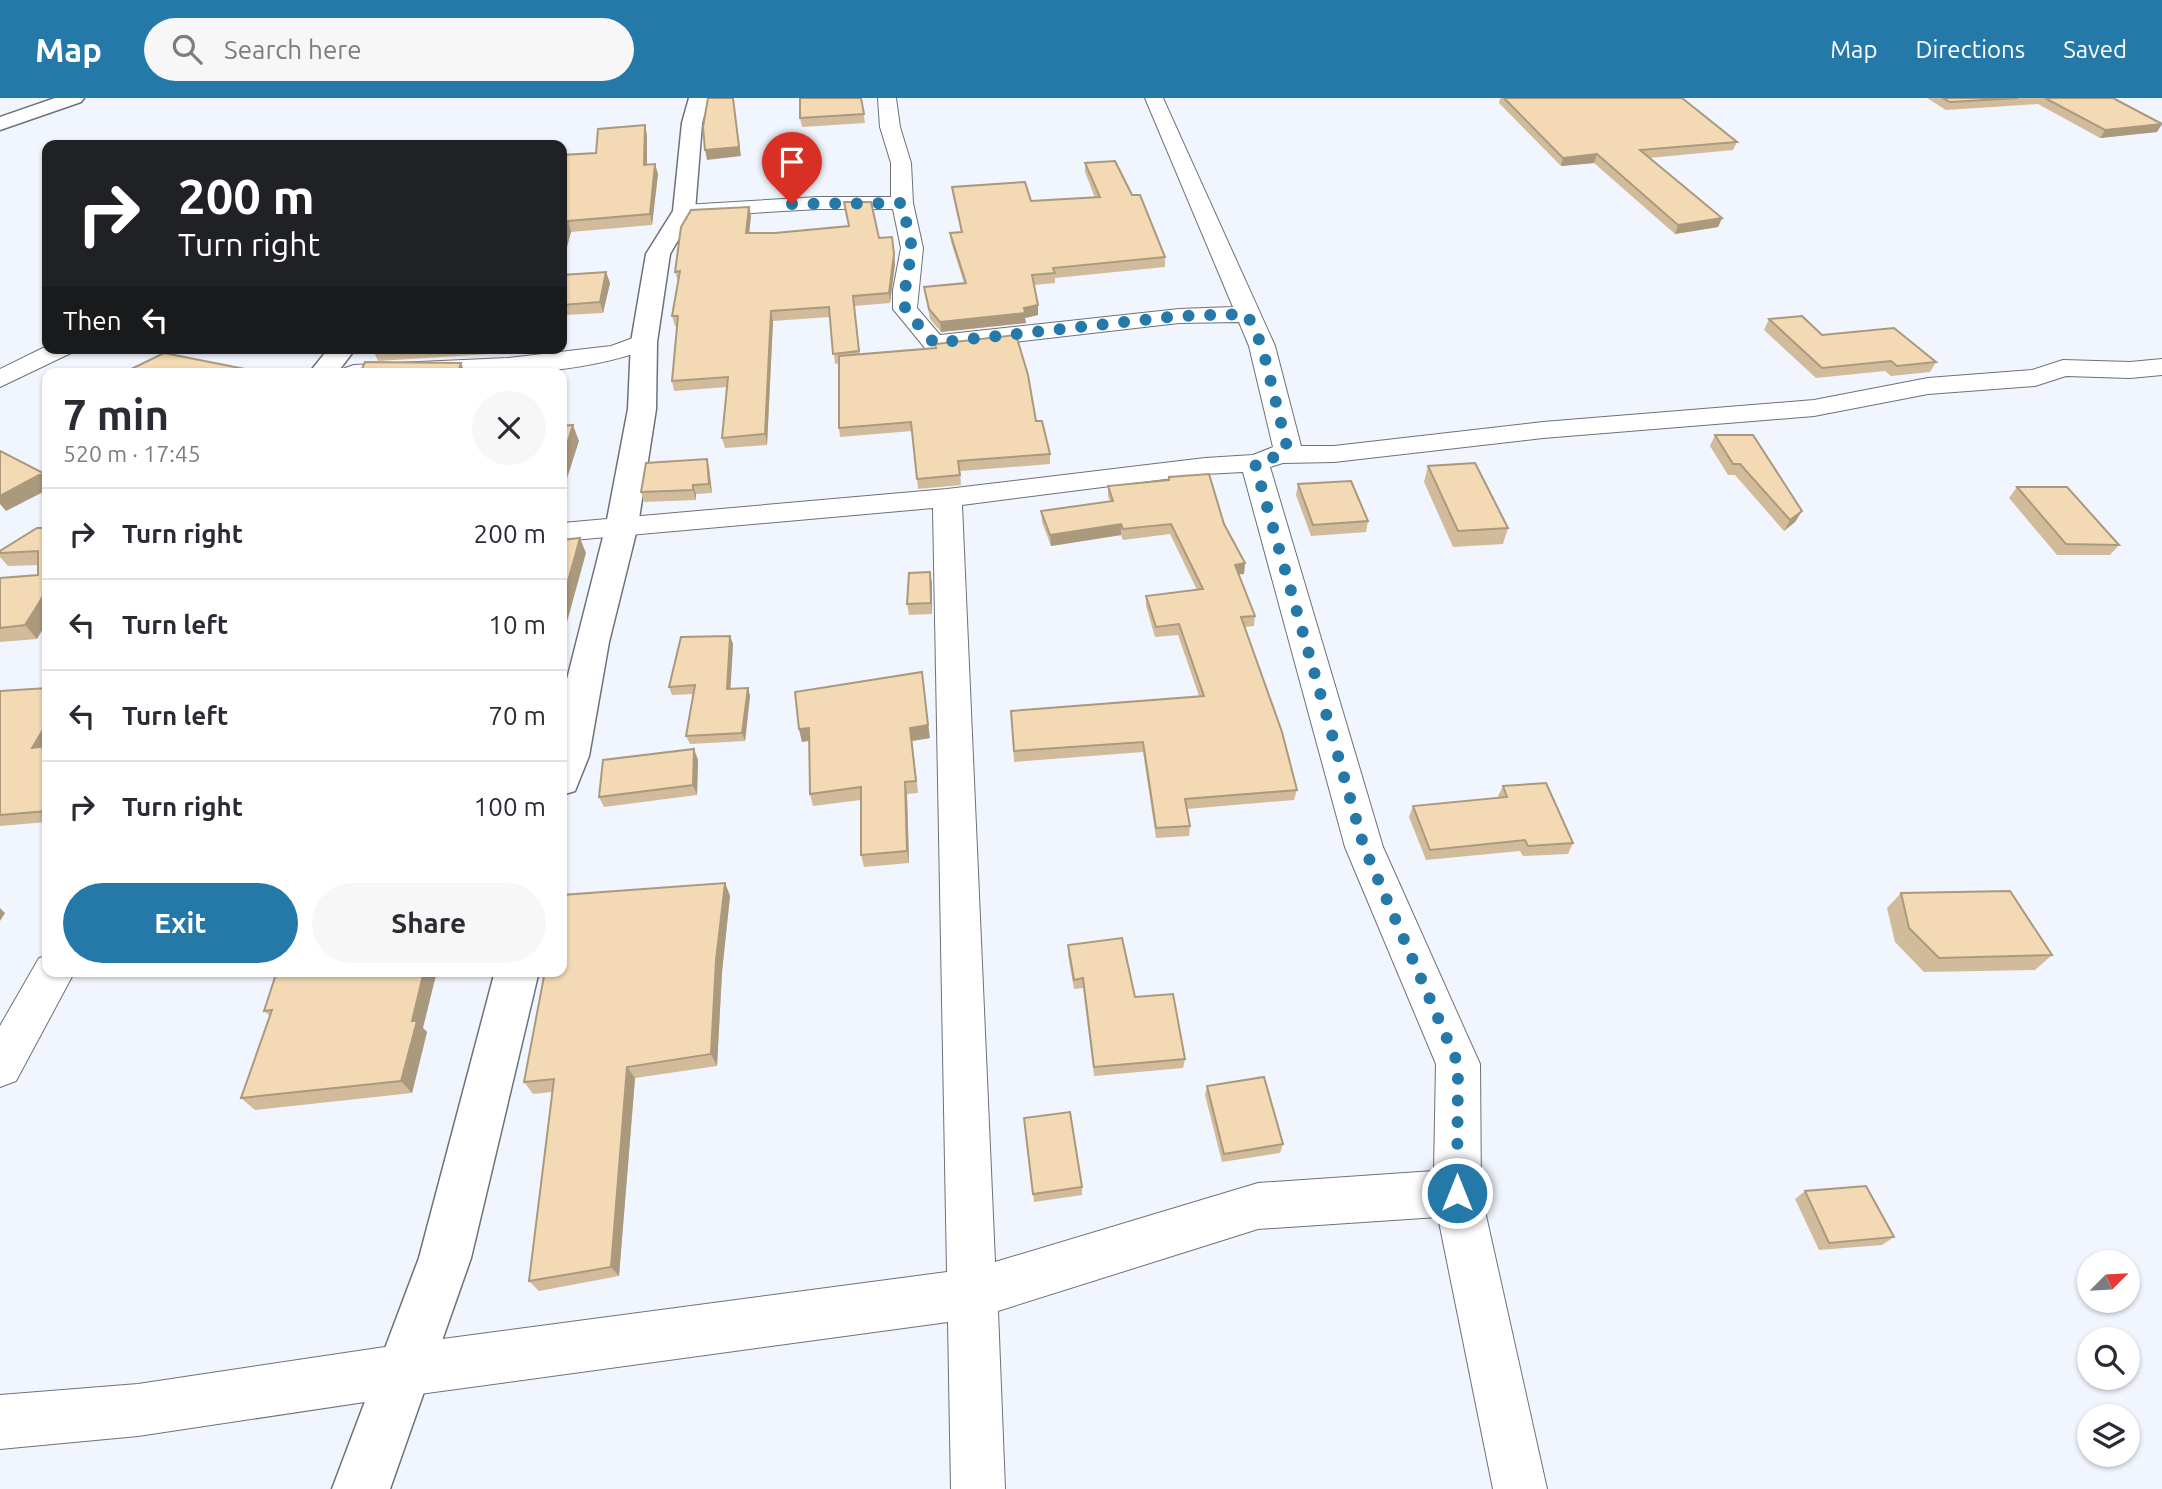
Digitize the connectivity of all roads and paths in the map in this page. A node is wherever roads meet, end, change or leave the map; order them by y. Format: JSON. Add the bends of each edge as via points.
{"nodes":[{"id":1,"x":35,"y":98,"type":"edge"},
{"id":2,"x":74,"y":98,"type":"edge"},
{"id":3,"x":699,"y":98,"type":"edge"},
{"id":4,"x":887,"y":98,"type":"edge"},
{"id":5,"x":896,"y":98,"type":"edge"},
{"id":6,"x":1154,"y":98,"type":"edge"},
{"id":7,"x":0,"y":110,"type":"edge"},
{"id":8,"x":0,"y":124,"type":"edge"},
{"id":9,"x":902,"y":203,"type":"junction"},
{"id":10,"x":684,"y":211,"type":"junction"},
{"id":11,"x":1247,"y":314,"type":"junction"},
{"id":12,"x":643,"y":353,"type":"junction"},
{"id":13,"x":49,"y":354,"type":"edge"},
{"id":14,"x":338,"y":354,"type":"edge"},
{"id":15,"x":2162,"y":367,"type":"edge"},
{"id":16,"x":326,"y":368,"type":"edge"},
{"id":17,"x":464,"y":368,"type":"edge"},
{"id":18,"x":0,"y":379,"type":"edge"},
{"id":19,"x":1268,"y":459,"type":"junction"},
{"id":20,"x":947,"y":498,"type":"junction"},
{"id":21,"x":622,"y":525,"type":"junction"},
{"id":22,"x":567,"y":530,"type":"edge"},
{"id":23,"x":567,"y":765,"type":"edge"},
{"id":24,"x":51,"y":977,"type":"edge"},
{"id":25,"x":515,"y":977,"type":"edge"},
{"id":26,"x":0,"y":1067,"type":"edge"},
{"id":27,"x":1457,"y":1193,"type":"junction"},
{"id":28,"x":972,"y":1294,"type":"junction"},
{"id":29,"x":405,"y":1370,"type":"junction"},
{"id":30,"x":0,"y":1422,"type":"edge"},
{"id":31,"x":361,"y":1489,"type":"edge"},
{"id":32,"x":978,"y":1489,"type":"edge"},
{"id":33,"x":1520,"y":1489,"type":"edge"}],
"edges":[{"from":1,"to":7,"type":"main road"},
{"from":2,"to":8,"type":"main road"},
{"from":3,"to":10,"type":"main road","via":[[692,123]]},
{"from":4,"to":5,"type":"street"},
{"from":4,"to":9,"type":"street","via":[[901,163]]},
{"from":6,"to":11,"type":"street"},
{"from":9,"to":10,"type":"street"},
{"from":9,"to":11,"type":"street","via":[[912,248],[905,309],[934,343],[1179,316]]},
{"from":10,"to":12,"type":"main road","via":[[658,254]]},
{"from":11,"to":19,"type":"street","via":[[1262,346],[1287,447]]},
{"from":12,"to":17,"type":"street"},
{"from":12,"to":21,"type":"main road","via":[[642,408]]},
{"from":13,"to":18,"type":"street"},
{"from":14,"to":16,"type":"main road"},
{"from":15,"to":19,"type":"street","via":[[2063,368],[2035,378],[1928,386],[1800,410],[1543,430]]},
{"from":19,"to":20,"type":"street"},
{"from":19,"to":27,"type":"street","via":[[1364,847],[1458,1064]]},
{"from":20,"to":21,"type":"street"},
{"from":20,"to":28,"type":"street"},
{"from":21,"to":22,"type":"street"},
{"from":21,"to":23,"type":"main road"},
{"from":24,"to":26,"type":"street"},
{"from":25,"to":29,"type":"main road","via":[[445,1258]]},
{"from":27,"to":28,"type":"street","via":[[1258,1206]]},
{"from":27,"to":33,"type":"street"},
{"from":28,"to":29,"type":"street"},
{"from":28,"to":32,"type":"street"},
{"from":29,"to":30,"type":"street","via":[[138,1410]]},
{"from":29,"to":31,"type":"main road"}]}
